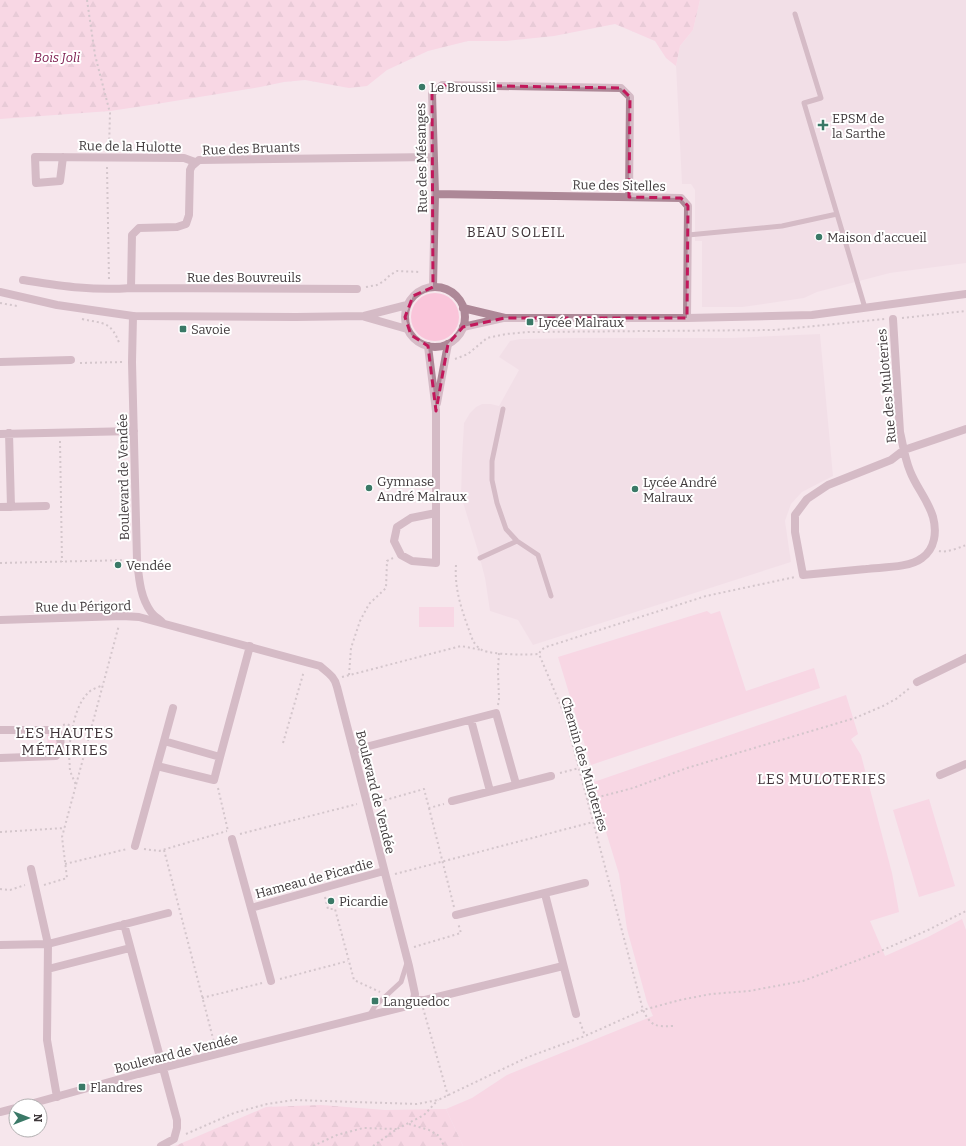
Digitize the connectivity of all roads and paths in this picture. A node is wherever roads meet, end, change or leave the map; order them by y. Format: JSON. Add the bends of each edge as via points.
{"nodes":[{"id":1,"x":87,"y":0,"type":"edge"},
{"id":2,"x":795,"y":14,"type":"dead end"},
{"id":3,"x":63,"y":157,"type":"junction"},
{"id":4,"x":434,"y":157,"type":"junction"},
{"id":5,"x":107,"y":158,"type":"junction"},
{"id":6,"x":195,"y":162,"type":"junction"},
{"id":7,"x":435,"y":194,"type":"junction"},
{"id":8,"x":629,"y":198,"type":"junction"},
{"id":9,"x":837,"y":214,"type":"junction"},
{"id":10,"x":688,"y":235,"type":"junction"},
{"id":11,"x":421,"y":272,"type":"dead end"},
{"id":12,"x":23,"y":280,"type":"dead end"},
{"id":13,"x":433,"y":287,"type":"junction"},
{"id":14,"x":131,"y":288,"type":"junction"},
{"id":15,"x":357,"y":289,"type":"joint"},
{"id":16,"x":109,"y":290,"type":"junction"},
{"id":17,"x":0,"y":292,"type":"edge"},
{"id":18,"x":966,"y":294,"type":"edge"},
{"id":19,"x":0,"y":303,"type":"edge"},
{"id":20,"x":407,"y":305,"type":"junction"},
{"id":21,"x":23,"y":308,"type":"dead end"},
{"id":22,"x":463,"y":308,"type":"junction"},
{"id":23,"x":865,"y":308,"type":"junction"},
{"id":24,"x":966,"y":311,"type":"edge"},
{"id":25,"x":133,"y":316,"type":"junction"},
{"id":26,"x":364,"y":316,"type":"junction"},
{"id":27,"x":77,"y":318,"type":"dead end"},
{"id":28,"x":505,"y":318,"type":"junction"},
{"id":29,"x":688,"y":318,"type":"junction"},
{"id":30,"x":893,"y":319,"type":"junction"},
{"id":31,"x":463,"y":327,"type":"junction"},
{"id":32,"x":407,"y":329,"type":"junction"},
{"id":33,"x":448,"y":344,"type":"junction"},
{"id":34,"x":120,"y":345,"type":"dead end"},
{"id":35,"x":428,"y":346,"type":"junction"},
{"id":36,"x":70,"y":360,"type":"joint"},
{"id":37,"x":450,"y":361,"type":"dead end"},
{"id":38,"x":0,"y":362,"type":"edge"},
{"id":39,"x":132,"y":362,"type":"junction"},
{"id":40,"x":503,"y":409,"type":"dead end"},
{"id":41,"x":436,"y":411,"type":"junction"},
{"id":42,"x":966,"y":429,"type":"edge"},
{"id":43,"x":134,"y":430,"type":"junction"},
{"id":44,"x":60,"y":432,"type":"junction"},
{"id":45,"x":9,"y":433,"type":"junction"},
{"id":46,"x":0,"y":434,"type":"edge"},
{"id":47,"x":904,"y":450,"type":"junction"},
{"id":48,"x":46,"y":506,"type":"dead end"},
{"id":49,"x":0,"y":507,"type":"edge"},
{"id":50,"x":11,"y":507,"type":"junction"},
{"id":51,"x":436,"y":513,"type":"junction"},
{"id":52,"x":517,"y":541,"type":"junction"},
{"id":53,"x":966,"y":545,"type":"edge"},
{"id":54,"x":931,"y":549,"type":"junction"},
{"id":55,"x":401,"y":555,"type":"junction"},
{"id":56,"x":480,"y":558,"type":"dead end"},
{"id":57,"x":137,"y":560,"type":"junction"},
{"id":58,"x":62,"y":562,"type":"junction"},
{"id":59,"x":0,"y":563,"type":"edge"},
{"id":60,"x":456,"y":565,"type":"dead end"},
{"id":61,"x":803,"y":575,"type":"junction"},
{"id":62,"x":551,"y":596,"type":"dead end"},
{"id":63,"x":122,"y":616,"type":"junction"},
{"id":64,"x":0,"y":620,"type":"edge"},
{"id":65,"x":166,"y":625,"type":"junction"},
{"id":66,"x":250,"y":646,"type":"junction"},
{"id":67,"x":482,"y":650,"type":"junction"},
{"id":68,"x":499,"y":652,"type":"junction"},
{"id":69,"x":539,"y":654,"type":"junction"},
{"id":70,"x":966,"y":658,"type":"edge"},
{"id":71,"x":306,"y":662,"type":"junction"},
{"id":72,"x":349,"y":676,"type":"junction"},
{"id":73,"x":335,"y":680,"type":"junction"},
{"id":74,"x":917,"y":682,"type":"joint"},
{"id":75,"x":103,"y":685,"type":"junction"},
{"id":76,"x":173,"y":708,"type":"dead end"},
{"id":77,"x":496,"y":713,"type":"junction"},
{"id":78,"x":471,"y":720,"type":"junction"},
{"id":79,"x":0,"y":730,"type":"edge"},
{"id":80,"x":164,"y":741,"type":"junction"},
{"id":81,"x":283,"y":743,"type":"dead end"},
{"id":82,"x":354,"y":750,"type":"junction"},
{"id":83,"x":220,"y":757,"type":"junction"},
{"id":84,"x":0,"y":758,"type":"edge"},
{"id":85,"x":966,"y":764,"type":"edge"},
{"id":86,"x":157,"y":766,"type":"junction"},
{"id":87,"x":578,"y":768,"type":"junction"},
{"id":88,"x":940,"y":775,"type":"dead end"},
{"id":89,"x":551,"y":776,"type":"joint"},
{"id":90,"x":214,"y":780,"type":"junction"},
{"id":91,"x":76,"y":784,"type":"junction"},
{"id":92,"x":516,"y":784,"type":"junction"},
{"id":93,"x":490,"y":791,"type":"junction"},
{"id":94,"x":587,"y":800,"type":"junction"},
{"id":95,"x":452,"y":802,"type":"joint"},
{"id":96,"x":367,"y":803,"type":"junction"},
{"id":97,"x":429,"y":808,"type":"junction"},
{"id":98,"x":593,"y":822,"type":"junction"},
{"id":99,"x":64,"y":828,"type":"junction"},
{"id":100,"x":228,"y":831,"type":"junction"},
{"id":101,"x":0,"y":832,"type":"edge"},
{"id":102,"x":231,"y":838,"type":"junction"},
{"id":103,"x":135,"y":846,"type":"junction"},
{"id":104,"x":164,"y":850,"type":"junction"},
{"id":105,"x":442,"y":862,"type":"junction"},
{"id":106,"x":65,"y":864,"type":"junction"},
{"id":107,"x":31,"y":869,"type":"dead end"},
{"id":108,"x":385,"y":874,"type":"junction"},
{"id":109,"x":585,"y":883,"type":"dead end"},
{"id":110,"x":34,"y":884,"type":"junction"},
{"id":111,"x":323,"y":888,"type":"junction"},
{"id":112,"x":0,"y":889,"type":"edge"},
{"id":113,"x":544,"y":894,"type":"junction"},
{"id":114,"x":251,"y":908,"type":"junction"},
{"id":115,"x":966,"y":912,"type":"edge"},
{"id":116,"x":168,"y":913,"type":"dead end"},
{"id":117,"x":456,"y":916,"type":"junction"},
{"id":118,"x":124,"y":924,"type":"junction"},
{"id":119,"x":48,"y":944,"type":"junction"},
{"id":120,"x":0,"y":945,"type":"edge"},
{"id":121,"x":130,"y":948,"type":"junction"},
{"id":122,"x":405,"y":949,"type":"junction"},
{"id":123,"x":408,"y":960,"type":"junction"},
{"id":124,"x":348,"y":961,"type":"junction"},
{"id":125,"x":563,"y":966,"type":"junction"},
{"id":126,"x":48,"y":969,"type":"junction"},
{"id":127,"x":271,"y":981,"type":"junction"},
{"id":128,"x":388,"y":995,"type":"junction"},
{"id":129,"x":202,"y":998,"type":"junction"},
{"id":130,"x":414,"y":1000,"type":"junction"},
{"id":131,"x":643,"y":1010,"type":"junction"},
{"id":132,"x":576,"y":1014,"type":"joint"},
{"id":133,"x":368,"y":1016,"type":"junction"},
{"id":134,"x":673,"y":1026,"type":"dead end"},
{"id":135,"x":585,"y":1036,"type":"junction"},
{"id":136,"x":217,"y":1055,"type":"junction"},
{"id":137,"x":163,"y":1068,"type":"junction"},
{"id":138,"x":448,"y":1096,"type":"junction"},
{"id":139,"x":58,"y":1097,"type":"junction"},
{"id":140,"x":48,"y":1100,"type":"edge"},
{"id":141,"x":438,"y":1100,"type":"junction"},
{"id":142,"x":408,"y":1124,"type":"junction"},
{"id":143,"x":397,"y":1129,"type":"junction"},
{"id":144,"x":174,"y":1139,"type":"junction"},
{"id":145,"x":161,"y":1146,"type":"edge"},
{"id":146,"x":313,"y":1146,"type":"edge"},
{"id":147,"x":372,"y":1146,"type":"edge"},
{"id":148,"x":444,"y":1146,"type":"edge"}],
"edges":[{"from":1,"to":5,"type":"path","via":[[95,55],[110,113]]},
{"from":2,"to":9,"type":"lane","via":[[821,98],[804,103]]},
{"from":3,"to":3,"type":"street","name":"Rue de la Hulotte","via":[[35,157],[36,184],[60,181]]},
{"from":3,"to":5,"type":"street","name":"Rue de la Hulotte"},
{"from":4,"to":6,"type":"street","name":"Rue des Bruants"},
{"from":4,"to":7,"type":"street","name":"Rue des Mésanges"},
{"from":4,"to":8,"type":"street","name":"Rue des Mésanges","via":[[432,93],[442,85],[621,88],[630,97]]},
{"from":5,"to":6,"type":"street","name":"Rue de la Hulotte","via":[[184,158]]},
{"from":5,"to":16,"type":"path"},
{"from":6,"to":14,"type":"street","name":"Rue des Bruants","via":[[190,170],[189,215],[186,224],[177,227],[139,228],[132,235]]},
{"from":7,"to":8,"type":"street","name":"Rue des Sitelles"},
{"from":7,"to":13,"type":"street","name":"Rue des Mésanges"},
{"from":8,"to":10,"type":"street","name":"Rue des Sitelles","via":[[681,198],[688,206]]},
{"from":9,"to":10,"type":"lane","via":[[782,226]]},
{"from":9,"to":23,"type":"lane"},
{"from":10,"to":29,"type":"street","name":"Rue des Sitelles"},
{"from":11,"to":15,"type":"path","via":[[397,271],[381,283]]},
{"from":12,"to":16,"type":"street","name":"Rue des Bouvreuils","via":[[74,288]]},
{"from":13,"to":20,"type":"street","via":[[419,292]]},
{"from":13,"to":22,"type":"street","via":[[452,292]]},
{"from":14,"to":15,"type":"street","name":"Rue des Bouvreuils"},
{"from":14,"to":16,"type":"street","name":"Rue des Bouvreuils"},
{"from":17,"to":25,"type":"street","via":[[57,305]]},
{"from":18,"to":23,"type":"street"},
{"from":19,"to":21,"type":"path"},
{"from":20,"to":26,"type":"street"},
{"from":20,"to":32,"type":"street"},
{"from":22,"to":28,"type":"street"},
{"from":22,"to":31,"type":"street"},
{"from":23,"to":29,"type":"street","via":[[812,315]]},
{"from":24,"to":30,"type":"path"},
{"from":25,"to":26,"type":"street"},
{"from":25,"to":39,"type":"street","name":"Boulevard de Vendée"},
{"from":26,"to":32,"type":"street"},
{"from":27,"to":34,"type":"path","via":[[107,324],[116,334]]},
{"from":28,"to":29,"type":"street"},
{"from":28,"to":31,"type":"street"},
{"from":30,"to":37,"type":"path","via":[[774,330],[506,334],[487,338],[468,354]]},
{"from":30,"to":47,"type":"street","name":"Rue des Muloteries","via":[[900,432]]},
{"from":31,"to":33,"type":"street"},
{"from":32,"to":35,"type":"street","via":[[416,341]]},
{"from":33,"to":35,"type":"street"},
{"from":33,"to":41,"type":"street"},
{"from":35,"to":41,"type":"street"},
{"from":36,"to":38,"type":"street"},
{"from":36,"to":39,"type":"path","via":[[75,363]]},
{"from":39,"to":43,"type":"street","name":"Boulevard de Vendée"},
{"from":40,"to":52,"type":"lane","via":[[494,448],[492,480],[503,522]]},
{"from":41,"to":51,"type":"street"},
{"from":42,"to":47,"type":"street"},
{"from":43,"to":44,"type":"street"},
{"from":43,"to":57,"type":"street","name":"Boulevard de Vendée"},
{"from":44,"to":45,"type":"street"},
{"from":44,"to":58,"type":"path"},
{"from":45,"to":46,"type":"street"},
{"from":45,"to":50,"type":"street"},
{"from":47,"to":54,"type":"street","name":"Rue des Muloteries","via":[[910,470],[933,518],[934,536]]},
{"from":47,"to":61,"type":"street","name":"Rue des Muloteries","via":[[891,460],[828,485],[803,504],[795,515],[795,532]]},
{"from":48,"to":50,"type":"street"},
{"from":49,"to":50,"type":"street"},
{"from":51,"to":55,"type":"street","via":[[411,518],[397,527],[394,541]]},
{"from":51,"to":55,"type":"street","via":[[436,564],[412,561]]},
{"from":52,"to":56,"type":"lane"},
{"from":52,"to":62,"type":"lane","via":[[538,555]]},
{"from":53,"to":54,"type":"path","via":[[942,552]]},
{"from":54,"to":61,"type":"street","via":[[921,559],[898,566]]},
{"from":55,"to":72,"type":"path","via":[[387,561],[386,588],[369,604],[360,621],[351,648]]},
{"from":57,"to":58,"type":"path"},
{"from":57,"to":65,"type":"street","name":"Boulevard de Vendée","via":[[144,600],[152,614]]},
{"from":58,"to":59,"type":"path"},
{"from":60,"to":67,"type":"path","via":[[455,584],[462,610],[473,641]]},
{"from":61,"to":69,"type":"path","via":[[706,596],[546,647]]},
{"from":63,"to":64,"type":"street","name":"Rue du Périgord"},
{"from":63,"to":65,"type":"street","name":"Rue du Périgord","via":[[139,617]]},
{"from":63,"to":75,"type":"path"},
{"from":65,"to":66,"type":"street","name":"Boulevard de Vendée"},
{"from":66,"to":71,"type":"street","name":"Boulevard de Vendée"},
{"from":66,"to":83,"type":"street"},
{"from":67,"to":68,"type":"path"},
{"from":67,"to":72,"type":"path","via":[[461,646]]},
{"from":68,"to":69,"type":"path"},
{"from":68,"to":77,"type":"path","via":[[499,699]]},
{"from":69,"to":87,"type":"path","name":"Chemin des Muloteries","via":[[565,716]]},
{"from":70,"to":74,"type":"street"},
{"from":71,"to":73,"type":"street","name":"Boulevard de Vendée","via":[[320,666]]},
{"from":71,"to":81,"type":"path"},
{"from":72,"to":73,"type":"path"},
{"from":73,"to":82,"type":"street","name":"Boulevard de Vendée"},
{"from":74,"to":94,"type":"path","via":[[896,699],[855,718]]},
{"from":75,"to":91,"type":"path"},
{"from":75,"to":91,"type":"path","via":[[90,691],[80,703],[73,727],[68,756],[70,771]]},
{"from":76,"to":80,"type":"street"},
{"from":77,"to":78,"type":"street"},
{"from":77,"to":92,"type":"street"},
{"from":78,"to":82,"type":"street"},
{"from":78,"to":93,"type":"street"},
{"from":79,"to":84,"type":"street","via":[[56,730],[61,742],[56,756]]},
{"from":80,"to":83,"type":"street"},
{"from":80,"to":86,"type":"street"},
{"from":82,"to":96,"type":"street","name":"Boulevard de Vendée"},
{"from":83,"to":90,"type":"street"},
{"from":85,"to":88,"type":"street"},
{"from":86,"to":90,"type":"street"},
{"from":86,"to":103,"type":"street"},
{"from":87,"to":89,"type":"path"},
{"from":87,"to":94,"type":"path","name":"Chemin des Muloteries"},
{"from":89,"to":92,"type":"street"},
{"from":90,"to":100,"type":"path","via":[[219,789]]},
{"from":91,"to":99,"type":"path"},
{"from":92,"to":93,"type":"street"},
{"from":93,"to":95,"type":"street"},
{"from":94,"to":98,"type":"path","name":"Chemin des Muloteries"},
{"from":95,"to":97,"type":"path"},
{"from":96,"to":97,"type":"path","via":[[424,789]]},
{"from":96,"to":102,"type":"path"},
{"from":96,"to":108,"type":"street","name":"Boulevard de Vendée"},
{"from":97,"to":105,"type":"path"},
{"from":98,"to":105,"type":"path"},
{"from":98,"to":131,"type":"path","name":"Chemin des Muloteries"},
{"from":99,"to":101,"type":"path"},
{"from":99,"to":106,"type":"path","via":[[62,837]]},
{"from":100,"to":102,"type":"path"},
{"from":100,"to":104,"type":"path"},
{"from":102,"to":114,"type":"street","name":"Hameau de Picardie"},
{"from":103,"to":104,"type":"path"},
{"from":103,"to":106,"type":"path"},
{"from":104,"to":129,"type":"path"},
{"from":105,"to":108,"type":"path"},
{"from":105,"to":117,"type":"path"},
{"from":106,"to":110,"type":"path","via":[[67,878]]},
{"from":107,"to":110,"type":"street"},
{"from":108,"to":111,"type":"street","name":"Hameau de Picardie"},
{"from":108,"to":122,"type":"street","name":"Boulevard de Vendée"},
{"from":109,"to":113,"type":"street"},
{"from":110,"to":112,"type":"path","via":[[10,890]]},
{"from":110,"to":119,"type":"street"},
{"from":111,"to":114,"type":"street","name":"Hameau de Picardie"},
{"from":111,"to":124,"type":"path","via":[[328,909],[334,909]]},
{"from":113,"to":117,"type":"street"},
{"from":113,"to":125,"type":"street"},
{"from":114,"to":127,"type":"street","name":"Hameau de Picardie"},
{"from":115,"to":131,"type":"path","via":[[880,951],[804,981],[680,1000]]},
{"from":116,"to":118,"type":"street"},
{"from":117,"to":122,"type":"path","via":[[461,934]]},
{"from":118,"to":119,"type":"street"},
{"from":118,"to":121,"type":"street"},
{"from":119,"to":120,"type":"street"},
{"from":119,"to":126,"type":"street"},
{"from":121,"to":126,"type":"street"},
{"from":121,"to":137,"type":"street"},
{"from":122,"to":123,"type":"street","name":"Boulevard de Vendée"},
{"from":123,"to":128,"type":"lane","via":[[401,982]]},
{"from":123,"to":130,"type":"street","name":"Boulevard de Vendée"},
{"from":124,"to":127,"type":"path"},
{"from":124,"to":128,"type":"path","via":[[354,980]]},
{"from":125,"to":130,"type":"street","via":[[424,1000]]},
{"from":125,"to":132,"type":"street"},
{"from":126,"to":139,"type":"street","via":[[47,1040]]},
{"from":127,"to":129,"type":"path"},
{"from":128,"to":133,"type":"lane"},
{"from":129,"to":136,"type":"path"},
{"from":130,"to":133,"type":"street","name":"Boulevard de Vendée","via":[[407,1006]]},
{"from":130,"to":138,"type":"path","via":[[422,1005],[424,1010]]},
{"from":131,"to":134,"type":"path","via":[[652,1024]]},
{"from":131,"to":135,"type":"path"},
{"from":132,"to":135,"type":"path"},
{"from":133,"to":136,"type":"street","name":"Boulevard de Vendée"},
{"from":135,"to":138,"type":"path","via":[[528,1057]]},
{"from":136,"to":137,"type":"street","name":"Boulevard de Vendée"},
{"from":137,"to":139,"type":"street","name":"Boulevard de Vendée"},
{"from":137,"to":144,"type":"street","via":[[177,1120]]},
{"from":138,"to":141,"type":"path"},
{"from":139,"to":140,"type":"street","name":"Boulevard de Vendée"},
{"from":141,"to":142,"type":"path","via":[[424,1115]]},
{"from":141,"to":144,"type":"path","via":[[417,1104],[294,1100],[234,1113]]},
{"from":142,"to":143,"type":"path"},
{"from":142,"to":148,"type":"path","via":[[439,1136]]},
{"from":143,"to":146,"type":"path","via":[[362,1128],[336,1135]]},
{"from":143,"to":147,"type":"path"},
{"from":144,"to":145,"type":"street"}]}
